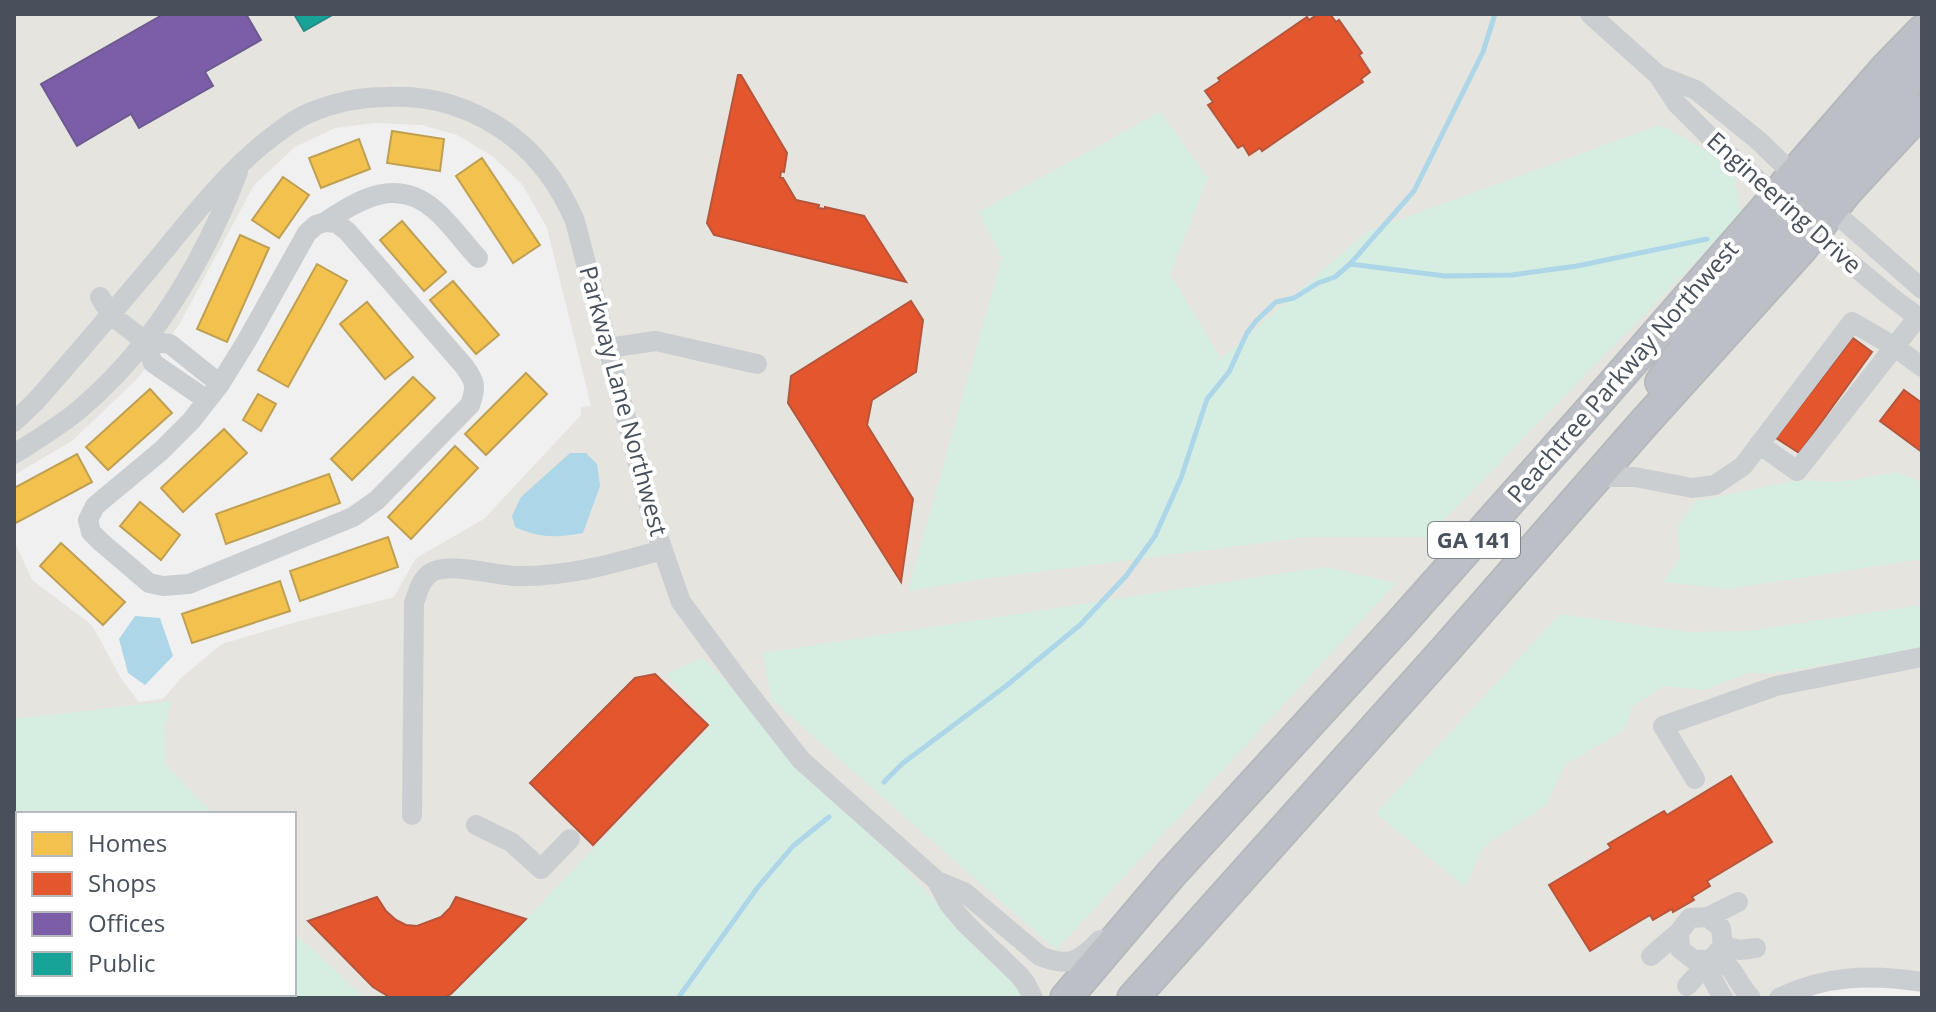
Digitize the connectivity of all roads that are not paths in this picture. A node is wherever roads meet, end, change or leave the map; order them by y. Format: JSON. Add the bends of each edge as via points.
{"nodes":[{"id":1,"x":1590,"y":14,"type":"edge"},
{"id":2,"x":1922,"y":31,"type":"edge"},
{"id":3,"x":1922,"y":61,"type":"edge"},
{"id":4,"x":1658,"y":75,"type":"junction"},
{"id":5,"x":1922,"y":110,"type":"edge"},
{"id":6,"x":242,"y":161,"type":"junction"},
{"id":7,"x":1804,"y":203,"type":"junction"},
{"id":8,"x":325,"y":222,"type":"junction"},
{"id":9,"x":478,"y":258,"type":"dead end"},
{"id":10,"x":1917,"y":276,"type":"edge"},
{"id":11,"x":106,"y":306,"type":"junction"},
{"id":12,"x":1920,"y":318,"type":"edge"},
{"id":13,"x":145,"y":341,"type":"junction"},
{"id":14,"x":1895,"y":347,"type":"junction"},
{"id":15,"x":608,"y":348,"type":"junction"},
{"id":16,"x":195,"y":363,"type":"junction"},
{"id":17,"x":757,"y":364,"type":"dead end"},
{"id":18,"x":1922,"y":367,"type":"edge"},
{"id":19,"x":181,"y":382,"type":"junction"},
{"id":20,"x":214,"y":392,"type":"junction"},
{"id":21,"x":14,"y":422,"type":"edge"},
{"id":22,"x":1759,"y":444,"type":"junction"},
{"id":23,"x":14,"y":454,"type":"edge"},
{"id":24,"x":1599,"y":477,"type":"junction"},
{"id":25,"x":663,"y":550,"type":"junction"},
{"id":26,"x":1922,"y":657,"type":"edge"},
{"id":27,"x":1695,"y":779,"type":"dead end"},
{"id":28,"x":412,"y":815,"type":"dead end"},
{"id":29,"x":476,"y":825,"type":"dead end"},
{"id":30,"x":570,"y":839,"type":"dead end"},
{"id":31,"x":1172,"y":873,"type":"junction"},
{"id":32,"x":937,"y":881,"type":"junction"},
{"id":33,"x":1738,"y":902,"type":"dead end"},
{"id":34,"x":1708,"y":917,"type":"junction"},
{"id":35,"x":1679,"y":932,"type":"junction"},
{"id":36,"x":1756,"y":948,"type":"dead end"},
{"id":37,"x":1717,"y":952,"type":"junction"},
{"id":38,"x":1651,"y":956,"type":"dead end"},
{"id":39,"x":1922,"y":982,"type":"edge"},
{"id":40,"x":1687,"y":986,"type":"dead end"},
{"id":41,"x":1033,"y":998,"type":"edge"},
{"id":42,"x":1066,"y":998,"type":"edge"},
{"id":43,"x":1133,"y":998,"type":"edge"},
{"id":44,"x":1723,"y":998,"type":"edge"},
{"id":45,"x":1751,"y":998,"type":"edge"},
{"id":46,"x":1779,"y":998,"type":"edge"}],
"edges":[{"from":1,"to":4,"type":"street","name":"Engineering Drive"},
{"from":2,"to":7,"type":"highway","name":"Peachtree Parkway Northwest","number":"GA 141","via":[[1887,67]]},
{"from":3,"to":7,"type":"highway","via":[[1831,177]]},
{"from":4,"to":7,"type":"street","name":"Engineering Drive","via":[[1677,104],[1721,148]]},
{"from":4,"to":7,"type":"street","name":"Engineering Drive","via":[[1696,90],[1759,141]]},
{"from":5,"to":7,"type":"highway","name":"Peachtree Parkway Northwest","number":"GA 141"},
{"from":6,"to":11,"type":"street","name":"Parkway Lane Northwest"},
{"from":6,"to":13,"type":"street","via":[[226,204],[175,300]]},
{"from":6,"to":15,"type":"street","name":"Parkway Lane Northwest","via":[[307,113],[352,100],[421,98],[486,119],[541,162],[566,200]]},
{"from":7,"to":10,"type":"street","name":"Engineering Drive"},
{"from":7,"to":12,"type":"street","name":"Engineering Drive","via":[[1832,248]]},
{"from":7,"to":24,"type":"highway","name":"Peachtree Parkway Northwest","number":"GA 141","via":[[1676,390]]},
{"from":7,"to":31,"type":"highway","name":"Peachtree Parkway Northwest","number":"GA 141","via":[[1522,487]]},
{"from":8,"to":9,"type":"street","via":[[353,203],[400,193],[435,209]]},
{"from":8,"to":20,"type":"street","via":[[307,233]]},
{"from":8,"to":20,"type":"street","via":[[347,231],[464,366],[475,391],[470,405],[377,500],[353,517],[189,584],[149,583],[91,532],[88,520],[95,506],[161,451]]},
{"from":11,"to":13,"type":"street"},
{"from":11,"to":21,"type":"street","name":"Parkway Lane Northwest","via":[[35,402]]},
{"from":12,"to":14,"type":"street"},
{"from":13,"to":16,"type":"street","via":[[170,344]]},
{"from":13,"to":19,"type":"street","via":[[153,363]]},
{"from":13,"to":23,"type":"street","via":[[79,409]]},
{"from":14,"to":18,"type":"street"},
{"from":14,"to":22,"type":"street","via":[[1852,322]]},
{"from":14,"to":22,"type":"street","via":[[1797,471]]},
{"from":15,"to":17,"type":"street","via":[[656,341]]},
{"from":15,"to":25,"type":"street","name":"Parkway Lane Northwest"},
{"from":16,"to":19,"type":"street"},
{"from":16,"to":20,"type":"street"},
{"from":19,"to":20,"type":"street"},
{"from":22,"to":24,"type":"street","via":[[1743,466],[1715,485],[1692,488],[1635,477]]},
{"from":24,"to":43,"type":"highway","name":"Peachtree Parkway Northwest","number":"GA 141"},
{"from":25,"to":28,"type":"street","via":[[570,573],[514,576],[445,569],[423,580],[414,603]]},
{"from":25,"to":32,"type":"street","name":"Parkway Lane Northwest","via":[[681,602],[801,760]]},
{"from":26,"to":27,"type":"street","via":[[1776,686],[1663,726]]},
{"from":29,"to":30,"type":"street","via":[[511,842],[541,869]]},
{"from":31,"to":32,"type":"street","name":"Parkway Lane Northwest","via":[[1129,908],[1085,956],[1073,961],[1040,956],[964,892]]},
{"from":31,"to":42,"type":"highway","name":"Peachtree Parkway Northwest","number":"GA 141"},
{"from":32,"to":41,"type":"street","name":"Parkway Lane Northwest","via":[[949,904],[1019,975]]},
{"from":33,"to":34,"type":"street"},
{"from":34,"to":35,"type":"street","via":[[1690,918]]},
{"from":34,"to":37,"type":"street","via":[[1721,928]]},
{"from":35,"to":37,"type":"street","via":[[1680,949],[1694,960]]},
{"from":35,"to":38,"type":"street"},
{"from":36,"to":37,"type":"street"},
{"from":37,"to":40,"type":"street"},
{"from":37,"to":44,"type":"street","via":[[1712,978]]},
{"from":37,"to":45,"type":"street"},
{"from":39,"to":46,"type":"street","via":[[1890,977],[1829,980]]}]}
